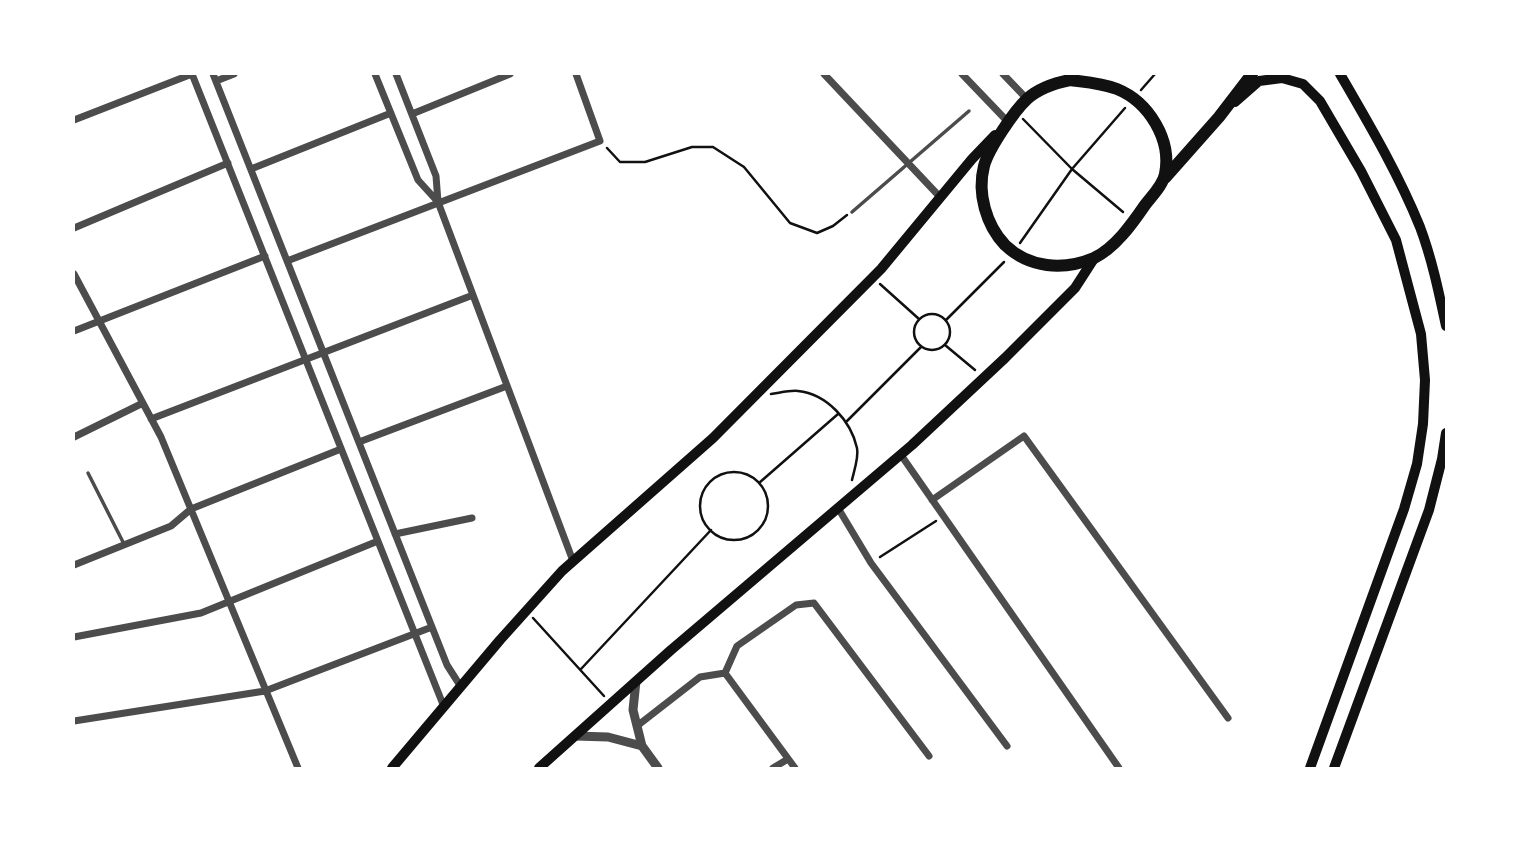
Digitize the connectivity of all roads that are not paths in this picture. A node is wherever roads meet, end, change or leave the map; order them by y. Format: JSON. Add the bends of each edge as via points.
{"nodes":[{"id":1,"x":192,"y":74,"type":"edge"},
{"id":2,"x":234,"y":74,"type":"edge"},
{"id":3,"x":375,"y":74,"type":"edge"},
{"id":4,"x":396,"y":74,"type":"edge"},
{"id":5,"x":510,"y":74,"type":"edge"},
{"id":6,"x":576,"y":74,"type":"edge"},
{"id":7,"x":824,"y":74,"type":"edge"},
{"id":8,"x":962,"y":74,"type":"edge"},
{"id":9,"x":1003,"y":74,"type":"edge"},
{"id":10,"x":1051,"y":74,"type":"edge"},
{"id":11,"x":1252,"y":74,"type":"edge"},
{"id":12,"x":1340,"y":74,"type":"edge"},
{"id":13,"x":215,"y":77,"type":"edge"},
{"id":14,"x":1027,"y":99,"type":"junction"},
{"id":15,"x":969,"y":111,"type":"dead end"},
{"id":16,"x":391,"y":113,"type":"junction"},
{"id":17,"x":412,"y":114,"type":"junction"},
{"id":18,"x":1012,"y":117,"type":"junction"},
{"id":19,"x":1219,"y":117,"type":"junction"},
{"id":20,"x":74,"y":120,"type":"edge"},
{"id":21,"x":228,"y":163,"type":"junction"},
{"id":22,"x":908,"y":163,"type":"junction"},
{"id":23,"x":251,"y":169,"type":"junction"},
{"id":24,"x":1165,"y":178,"type":"junction"},
{"id":25,"x":940,"y":197,"type":"junction"},
{"id":26,"x":438,"y":202,"type":"junction"},
{"id":27,"x":852,"y":212,"type":"road end"},
{"id":28,"x":74,"y":228,"type":"edge"},
{"id":29,"x":265,"y":256,"type":"junction"},
{"id":30,"x":1095,"y":257,"type":"junction"},
{"id":31,"x":287,"y":261,"type":"junction"},
{"id":32,"x":74,"y":274,"type":"edge"},
{"id":33,"x":473,"y":295,"type":"junction"},
{"id":34,"x":99,"y":321,"type":"junction"},
{"id":35,"x":1447,"y":326,"type":"edge"},
{"id":36,"x":74,"y":331,"type":"edge"},
{"id":37,"x":324,"y":353,"type":"junction"},
{"id":38,"x":306,"y":360,"type":"junction"},
{"id":39,"x":507,"y":386,"type":"junction"},
{"id":40,"x":143,"y":403,"type":"junction"},
{"id":41,"x":152,"y":419,"type":"junction"},
{"id":42,"x":1447,"y":433,"type":"edge"},
{"id":43,"x":74,"y":437,"type":"edge"},
{"id":44,"x":359,"y":442,"type":"junction"},
{"id":45,"x":341,"y":449,"type":"junction"},
{"id":46,"x":901,"y":455,"type":"junction"},
{"id":47,"x":88,"y":473,"type":"dead end"},
{"id":48,"x":932,"y":500,"type":"junction"},
{"id":49,"x":838,"y":508,"type":"junction"},
{"id":50,"x":191,"y":509,"type":"junction"},
{"id":51,"x":472,"y":518,"type":"dead end"},
{"id":52,"x":395,"y":534,"type":"junction"},
{"id":53,"x":378,"y":541,"type":"junction"},
{"id":54,"x":124,"y":544,"type":"junction"},
{"id":55,"x":573,"y":561,"type":"junction"},
{"id":56,"x":74,"y":565,"type":"edge"},
{"id":57,"x":228,"y":601,"type":"junction"},
{"id":58,"x":432,"y":627,"type":"junction"},
{"id":59,"x":414,"y":634,"type":"junction"},
{"id":60,"x":74,"y":637,"type":"edge"},
{"id":61,"x":725,"y":673,"type":"junction"},
{"id":62,"x":636,"y":681,"type":"junction"},
{"id":63,"x":461,"y":687,"type":"junction"},
{"id":64,"x":265,"y":691,"type":"junction"},
{"id":65,"x":444,"y":707,"type":"junction"},
{"id":66,"x":1228,"y":718,"type":"dead end"},
{"id":67,"x":74,"y":721,"type":"edge"},
{"id":68,"x":637,"y":726,"type":"junction"},
{"id":69,"x":575,"y":736,"type":"junction"},
{"id":70,"x":642,"y":746,"type":"junction"},
{"id":71,"x":1007,"y":746,"type":"dead end"},
{"id":72,"x":929,"y":756,"type":"dead end"},
{"id":73,"x":788,"y":759,"type":"junction"},
{"id":74,"x":298,"y":768,"type":"edge"},
{"id":75,"x":392,"y":768,"type":"edge"},
{"id":76,"x":539,"y":768,"type":"edge"},
{"id":77,"x":658,"y":768,"type":"edge"},
{"id":78,"x":773,"y":768,"type":"edge"},
{"id":79,"x":795,"y":768,"type":"edge"},
{"id":80,"x":1119,"y":768,"type":"edge"},
{"id":81,"x":1310,"y":768,"type":"edge"},
{"id":82,"x":1334,"y":768,"type":"edge"}],
"edges":[{"from":1,"to":20,"type":"street"},
{"from":1,"to":21,"type":"street"},
{"from":2,"to":13,"type":"street"},
{"from":3,"to":16,"type":"street"},
{"from":4,"to":17,"type":"street"},
{"from":5,"to":17,"type":"street"},
{"from":6,"to":26,"type":"street","via":[[600,141]]},
{"from":7,"to":22,"type":"street"},
{"from":8,"to":18,"type":"street"},
{"from":9,"to":14,"type":"street"},
{"from":10,"to":14,"type":"highway"},
{"from":11,"to":19,"type":"highway"},
{"from":12,"to":35,"type":"main road","via":[[1388,158],[1420,228]]},
{"from":13,"to":23,"type":"street"},
{"from":14,"to":18,"type":"highway"},
{"from":14,"to":24,"type":"highway","via":[[1070,80],[1119,90],[1147,111],[1164,142]]},
{"from":15,"to":22,"type":"lane"},
{"from":16,"to":23,"type":"street"},
{"from":16,"to":26,"type":"street","via":[[418,180]]},
{"from":17,"to":26,"type":"street","via":[[436,176]]},
{"from":18,"to":25,"type":"main road"},
{"from":18,"to":30,"type":"highway","via":[[984,164],[983,202],[999,239],[1013,253],[1042,266]]},
{"from":19,"to":24,"type":"highway"},
{"from":19,"to":81,"type":"main road","via":[[1259,81],[1270,79],[1303,84],[1320,101],[1396,240],[1421,334],[1425,380],[1417,464]]},
{"from":21,"to":28,"type":"street"},
{"from":21,"to":29,"type":"street"},
{"from":22,"to":25,"type":"street"},
{"from":22,"to":27,"type":"lane"},
{"from":23,"to":31,"type":"street"},
{"from":24,"to":30,"type":"highway","via":[[1121,236]]},
{"from":25,"to":55,"type":"main road","via":[[872,278],[713,438]]},
{"from":26,"to":31,"type":"street"},
{"from":26,"to":33,"type":"street"},
{"from":29,"to":34,"type":"street"},
{"from":29,"to":38,"type":"street"},
{"from":30,"to":46,"type":"main road","via":[[1074,288]]},
{"from":31,"to":37,"type":"street"},
{"from":32,"to":34,"type":"street"},
{"from":33,"to":37,"type":"street"},
{"from":33,"to":39,"type":"street"},
{"from":34,"to":36,"type":"street"},
{"from":34,"to":40,"type":"street"},
{"from":37,"to":38,"type":"street"},
{"from":37,"to":44,"type":"street"},
{"from":38,"to":41,"type":"street"},
{"from":38,"to":45,"type":"street"},
{"from":39,"to":44,"type":"street"},
{"from":39,"to":55,"type":"street"},
{"from":40,"to":41,"type":"street"},
{"from":40,"to":43,"type":"street"},
{"from":41,"to":50,"type":"street"},
{"from":42,"to":82,"type":"main road","via":[[1429,510]]},
{"from":44,"to":52,"type":"street"},
{"from":45,"to":50,"type":"street"},
{"from":45,"to":53,"type":"street"},
{"from":46,"to":48,"type":"street"},
{"from":46,"to":49,"type":"main road"},
{"from":47,"to":54,"type":"lane"},
{"from":48,"to":66,"type":"street","via":[[1024,436]]},
{"from":48,"to":80,"type":"street"},
{"from":49,"to":62,"type":"main road"},
{"from":49,"to":71,"type":"street","via":[[871,563]]},
{"from":50,"to":54,"type":"street","via":[[171,526]]},
{"from":50,"to":57,"type":"street"},
{"from":51,"to":52,"type":"street"},
{"from":52,"to":58,"type":"street"},
{"from":53,"to":57,"type":"street"},
{"from":53,"to":59,"type":"street"},
{"from":54,"to":56,"type":"street"},
{"from":55,"to":63,"type":"main road"},
{"from":57,"to":60,"type":"street","via":[[201,612]]},
{"from":57,"to":64,"type":"street"},
{"from":58,"to":59,"type":"street"},
{"from":58,"to":63,"type":"street"},
{"from":59,"to":64,"type":"street"},
{"from":59,"to":65,"type":"street"},
{"from":61,"to":68,"type":"street","via":[[699,677]]},
{"from":61,"to":72,"type":"street","via":[[737,646],[796,605],[814,603]]},
{"from":61,"to":73,"type":"street"},
{"from":62,"to":68,"type":"street","via":[[633,710]]},
{"from":62,"to":69,"type":"main road"},
{"from":63,"to":65,"type":"main road"},
{"from":64,"to":67,"type":"street"},
{"from":64,"to":74,"type":"street"},
{"from":65,"to":75,"type":"main road"},
{"from":68,"to":70,"type":"street"},
{"from":69,"to":70,"type":"street","via":[[608,737]]},
{"from":69,"to":76,"type":"main road"},
{"from":70,"to":77,"type":"street"},
{"from":73,"to":78,"type":"street"},
{"from":73,"to":79,"type":"street"}]}
